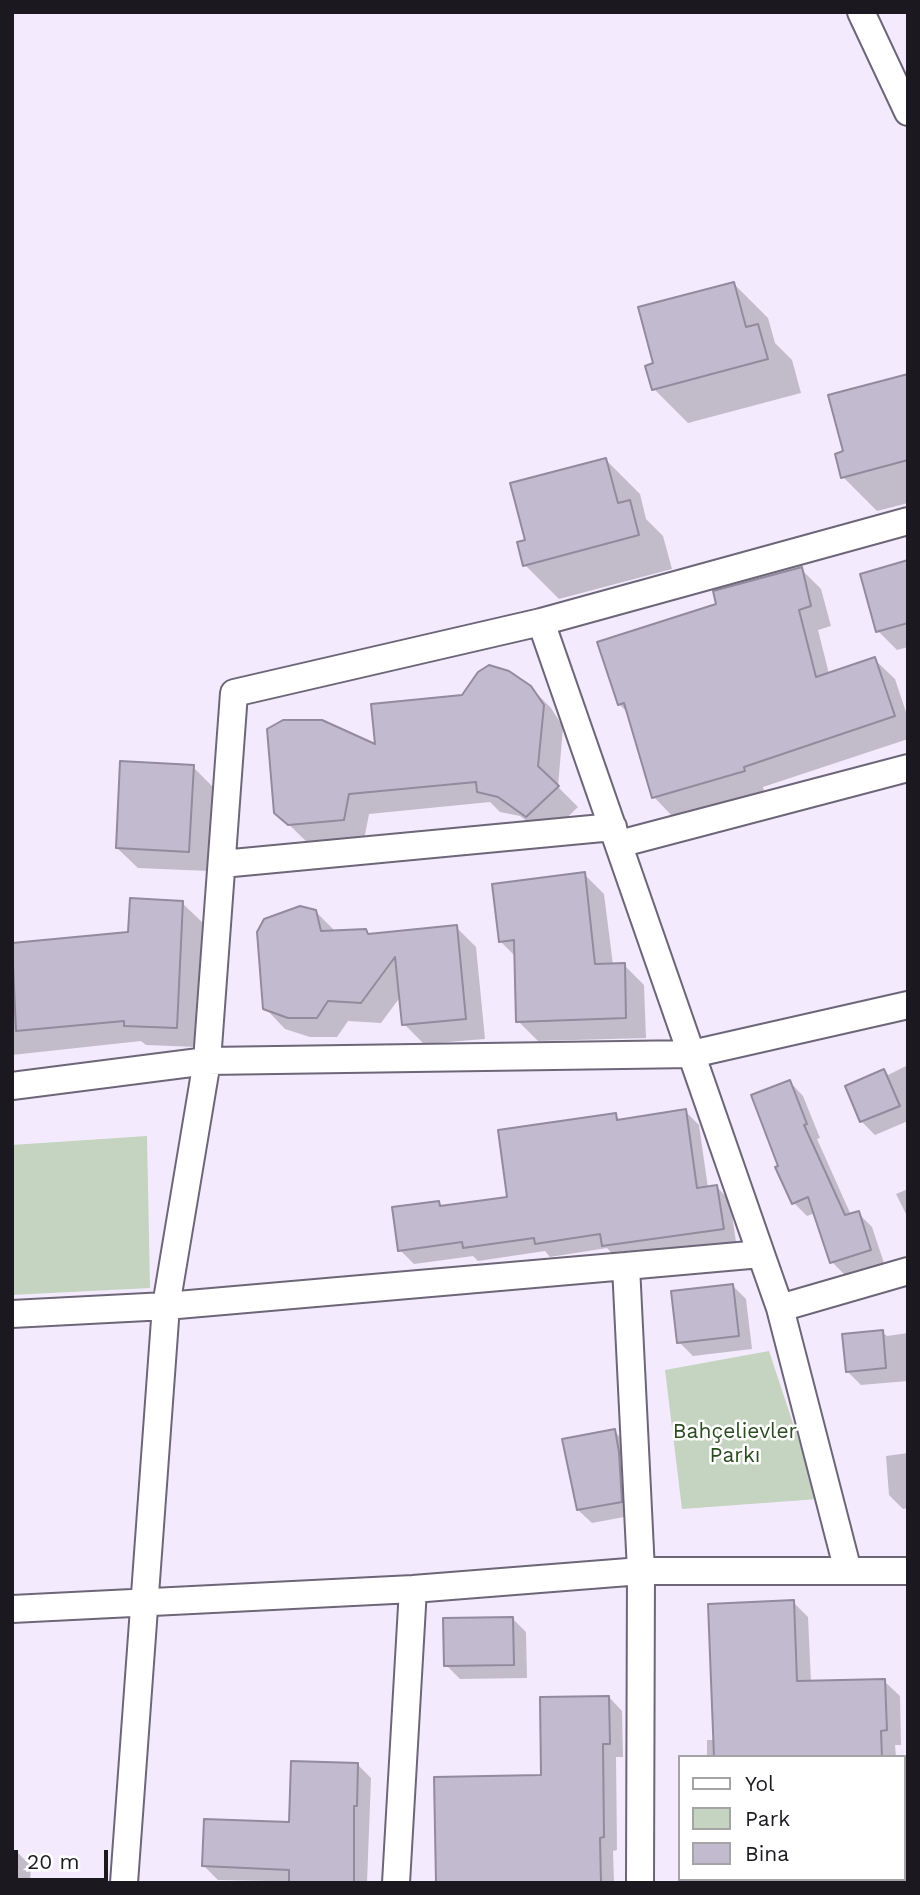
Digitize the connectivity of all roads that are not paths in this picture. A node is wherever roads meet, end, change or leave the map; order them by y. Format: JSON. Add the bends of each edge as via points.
{"nodes":[{"id":1,"x":861,"y":12,"type":"edge"},
{"id":2,"x":908,"y":112,"type":"edge"},
{"id":3,"x":908,"y":521,"type":"edge"},
{"id":4,"x":541,"y":622,"type":"junction"},
{"id":5,"x":908,"y":768,"type":"edge"},
{"id":6,"x":616,"y":836,"type":"junction"},
{"id":7,"x":222,"y":864,"type":"junction"},
{"id":8,"x":908,"y":1004,"type":"edge"},
{"id":9,"x":692,"y":1054,"type":"junction"},
{"id":10,"x":207,"y":1061,"type":"junction"},
{"id":11,"x":12,"y":1086,"type":"edge"},
{"id":12,"x":761,"y":1254,"type":"junction"},
{"id":13,"x":626,"y":1266,"type":"junction"},
{"id":14,"x":908,"y":1271,"type":"edge"},
{"id":15,"x":166,"y":1306,"type":"junction"},
{"id":16,"x":780,"y":1308,"type":"junction"},
{"id":17,"x":12,"y":1314,"type":"edge"},
{"id":18,"x":641,"y":1571,"type":"junction"},
{"id":19,"x":848,"y":1571,"type":"junction"},
{"id":20,"x":908,"y":1572,"type":"edge"},
{"id":21,"x":413,"y":1589,"type":"junction"},
{"id":22,"x":144,"y":1603,"type":"junction"},
{"id":23,"x":12,"y":1609,"type":"edge"},
{"id":24,"x":124,"y":1883,"type":"edge"},
{"id":25,"x":396,"y":1883,"type":"edge"},
{"id":26,"x":640,"y":1883,"type":"edge"}],
"edges":[{"from":1,"to":2,"type":"street"},
{"from":3,"to":4,"type":"street"},
{"from":4,"to":6,"type":"street"},
{"from":4,"to":7,"type":"street","via":[[234,693]]},
{"from":5,"to":6,"type":"street"},
{"from":6,"to":7,"type":"street"},
{"from":6,"to":9,"type":"street"},
{"from":7,"to":10,"type":"street"},
{"from":8,"to":9,"type":"street"},
{"from":9,"to":10,"type":"street"},
{"from":9,"to":12,"type":"street"},
{"from":10,"to":11,"type":"street"},
{"from":10,"to":15,"type":"street"},
{"from":12,"to":13,"type":"street"},
{"from":12,"to":16,"type":"street"},
{"from":13,"to":15,"type":"street"},
{"from":13,"to":18,"type":"street"},
{"from":14,"to":16,"type":"street"},
{"from":15,"to":17,"type":"street"},
{"from":15,"to":22,"type":"street"},
{"from":16,"to":19,"type":"street"},
{"from":18,"to":19,"type":"street"},
{"from":18,"to":21,"type":"street"},
{"from":18,"to":26,"type":"street"},
{"from":19,"to":20,"type":"street"},
{"from":21,"to":22,"type":"street"},
{"from":21,"to":25,"type":"street"},
{"from":22,"to":23,"type":"street"},
{"from":22,"to":24,"type":"street"}]}
